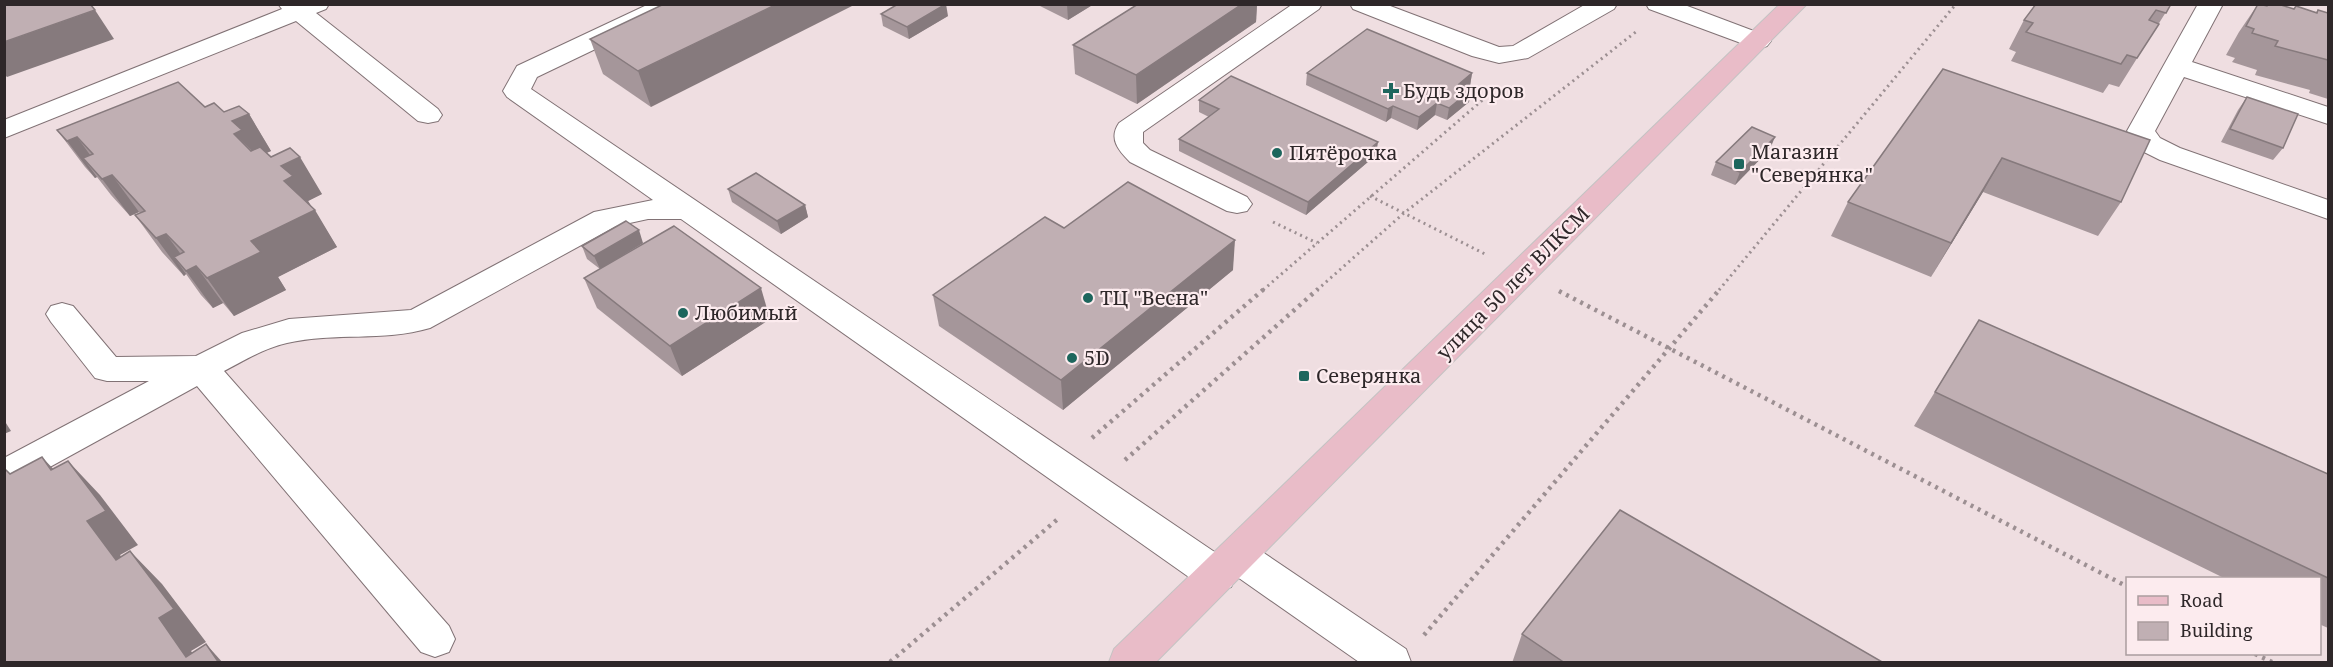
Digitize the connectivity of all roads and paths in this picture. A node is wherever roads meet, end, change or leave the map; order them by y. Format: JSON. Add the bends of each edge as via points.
{"nodes":[{"id":1,"x":670,"y":4,"type":"edge"},
{"id":2,"x":1310,"y":4,"type":"edge"},
{"id":3,"x":1362,"y":4,"type":"edge"},
{"id":4,"x":1605,"y":4,"type":"edge"},
{"id":5,"x":1795,"y":4,"type":"edge"},
{"id":6,"x":1956,"y":4,"type":"edge"},
{"id":7,"x":2211,"y":4,"type":"edge"},
{"id":8,"x":1662,"y":6,"type":"edge"},
{"id":9,"x":302,"y":7,"type":"edge"},
{"id":10,"x":1758,"y":41,"type":"junction"},
{"id":11,"x":2177,"y":66,"type":"junction"},
{"id":12,"x":1486,"y":97,"type":"dead end"},
{"id":13,"x":428,"y":115,"type":"dead end"},
{"id":14,"x":2328,"y":116,"type":"edge"},
{"id":15,"x":4,"y":130,"type":"edge"},
{"id":16,"x":1237,"y":204,"type":"joint"},
{"id":17,"x":2328,"y":210,"type":"edge"},
{"id":18,"x":692,"y":212,"type":"junction"},
{"id":19,"x":1317,"y":243,"type":"junction"},
{"id":20,"x":62,"y":314,"type":"dead end"},
{"id":21,"x":1670,"y":349,"type":"junction"},
{"id":22,"x":201,"y":368,"type":"junction"},
{"id":23,"x":1059,"y":466,"type":"junction"},
{"id":24,"x":4,"y":475,"type":"edge"},
{"id":25,"x":1092,"y":489,"type":"junction"},
{"id":26,"x":1228,"y":566,"type":"junction"},
{"id":27,"x":2126,"y":586,"type":"edge"},
{"id":28,"x":1424,"y":636,"type":"dead end"},
{"id":29,"x":435,"y":639,"type":"dead end"},
{"id":30,"x":2257,"y":655,"type":"edge"},
{"id":31,"x":890,"y":663,"type":"edge"},
{"id":32,"x":1129,"y":663,"type":"edge"},
{"id":33,"x":1391,"y":663,"type":"edge"},
{"id":34,"x":2272,"y":663,"type":"edge"}],
"edges":[{"from":1,"to":18,"type":"lane","via":[[526,72],[516,91]]},
{"from":2,"to":16,"type":"lane","via":[[1129,129],[1129,145],[1140,156]]},
{"from":3,"to":4,"type":"lane","via":[[1499,55],[1519,53]]},
{"from":5,"to":10,"type":"main road","name":"улица 50 лет ВЛКСМ"},
{"from":6,"to":21,"type":"path"},
{"from":7,"to":11,"type":"lane"},
{"from":8,"to":10,"type":"lane"},
{"from":8,"to":25,"type":"path","via":[[1404,213]]},
{"from":9,"to":13,"type":"lane"},
{"from":9,"to":15,"type":"lane"},
{"from":10,"to":26,"type":"main road","name":"улица 50 лет ВЛКСМ"},
{"from":11,"to":14,"type":"lane"},
{"from":11,"to":17,"type":"lane","via":[[2141,131],[2150,144]]},
{"from":12,"to":19,"type":"path"},
{"from":16,"to":19,"type":"path"},
{"from":18,"to":22,"type":"lane","via":[[635,210],[605,219],[418,320],[393,325],[300,329],[271,335]]},
{"from":18,"to":23,"type":"lane"},
{"from":19,"to":23,"type":"path"},
{"from":20,"to":22,"type":"lane","via":[[107,369]]},
{"from":21,"to":27,"type":"path"},
{"from":21,"to":28,"type":"path"},
{"from":22,"to":24,"type":"lane"},
{"from":22,"to":29,"type":"lane"},
{"from":23,"to":25,"type":"lane"},
{"from":25,"to":26,"type":"lane"},
{"from":25,"to":31,"type":"path"},
{"from":26,"to":32,"type":"main road","name":"улица 50 лет ВЛКСМ"},
{"from":26,"to":33,"type":"lane"},
{"from":30,"to":34,"type":"path"}]}
